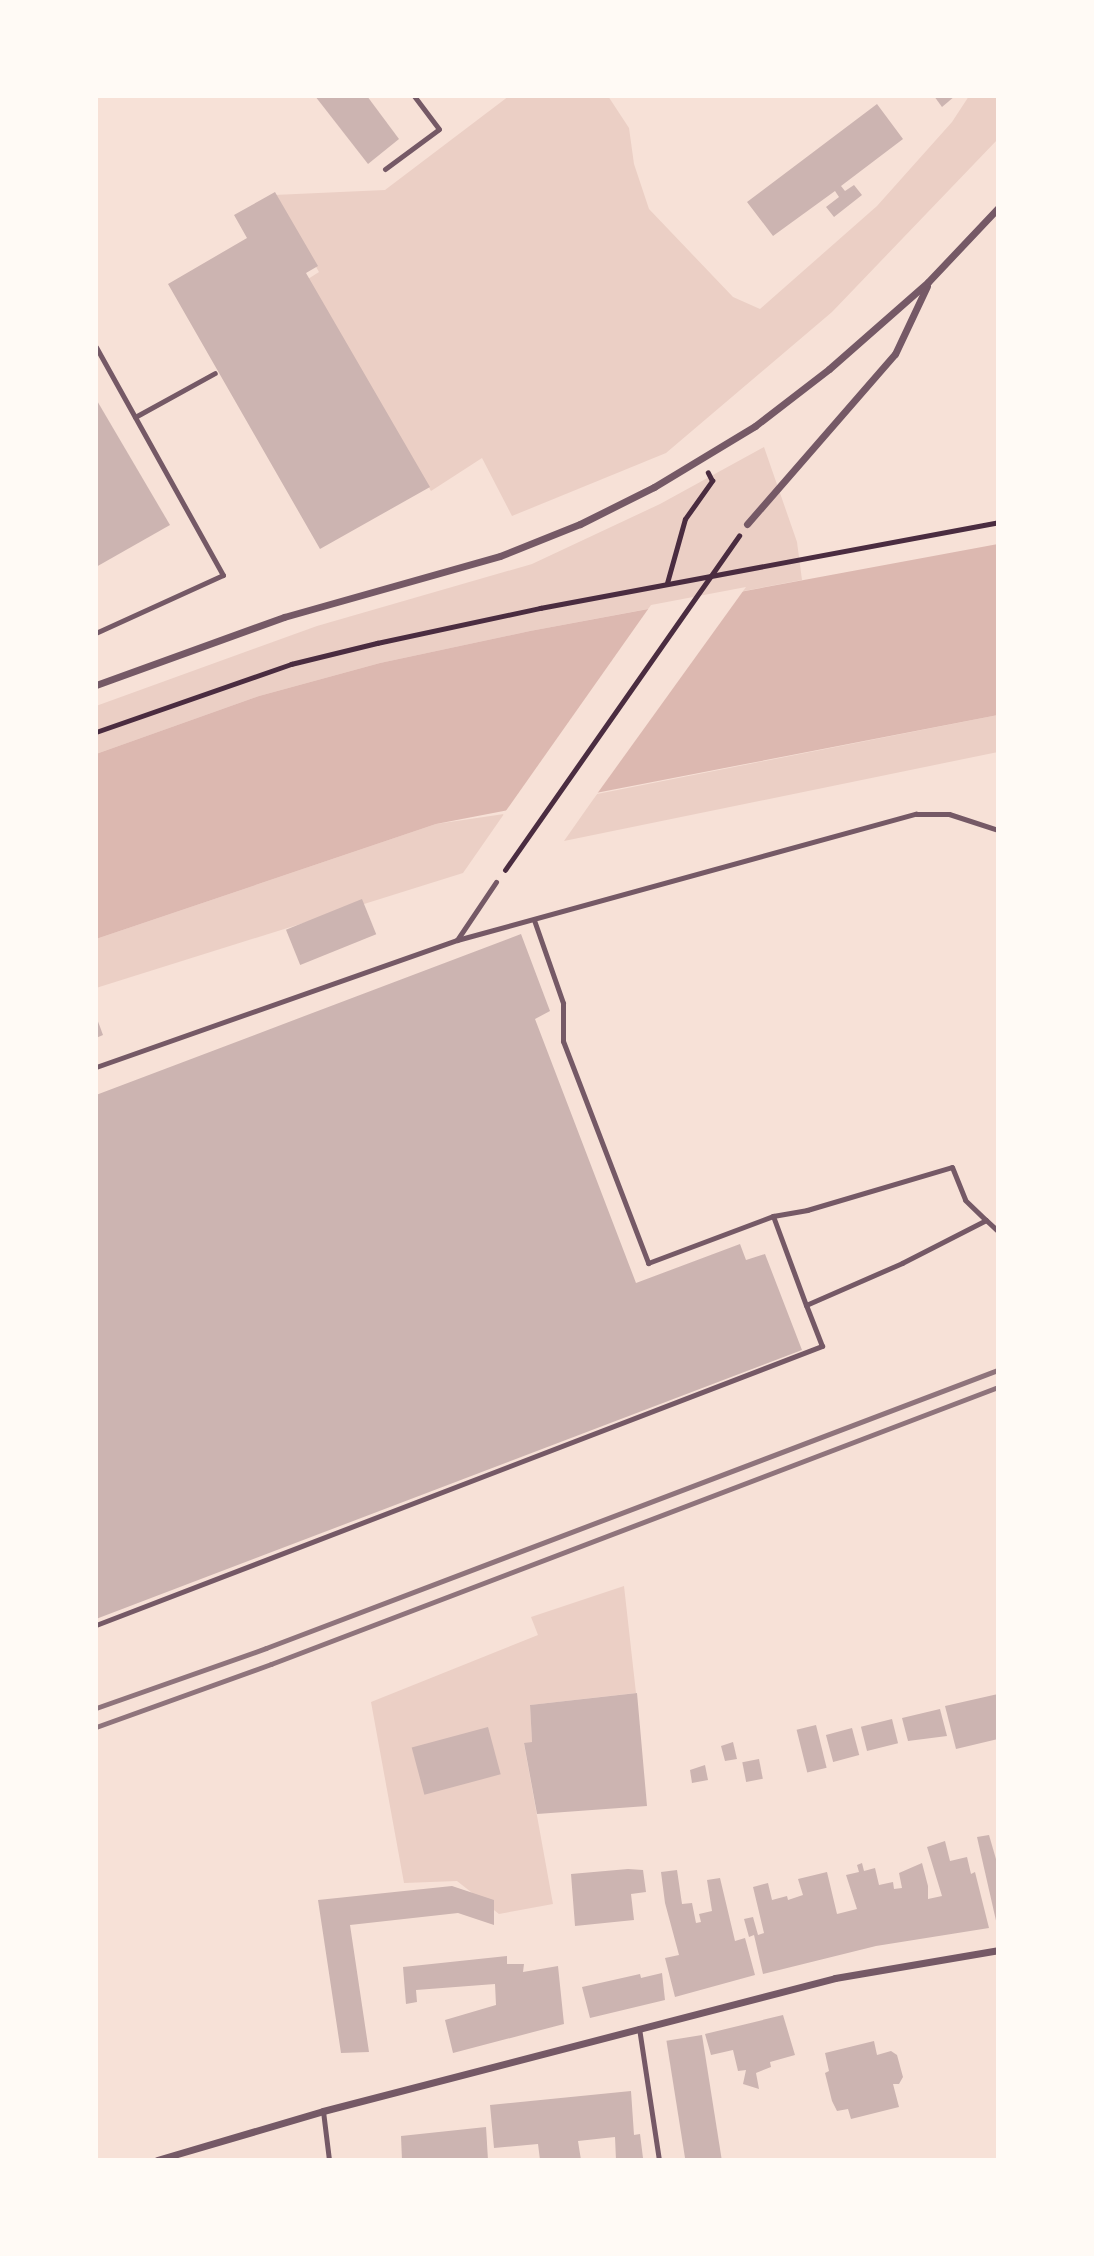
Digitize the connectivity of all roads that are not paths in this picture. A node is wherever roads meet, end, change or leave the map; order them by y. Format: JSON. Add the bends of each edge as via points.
{"nodes":[{"id":1,"x":414,"y":96,"type":"edge"},
{"id":2,"x":385,"y":169,"type":"dead end"},
{"id":3,"x":998,"y":208,"type":"edge"},
{"id":4,"x":928,"y":282,"type":"junction"},
{"id":5,"x":96,"y":347,"type":"edge"},
{"id":6,"x":215,"y":373,"type":"dead end"},
{"id":7,"x":135,"y":417,"type":"junction"},
{"id":8,"x":747,"y":524,"type":"road end"},
{"id":9,"x":96,"y":633,"type":"edge"},
{"id":10,"x":96,"y":685,"type":"edge"},
{"id":11,"x":998,"y":830,"type":"edge"},
{"id":12,"x":496,"y":882,"type":"road end"},
{"id":13,"x":534,"y":920,"type":"junction"},
{"id":14,"x":457,"y":940,"type":"junction"},
{"id":15,"x":96,"y":1067,"type":"edge"},
{"id":16,"x":773,"y":1216,"type":"junction"},
{"id":17,"x":986,"y":1220,"type":"junction"},
{"id":18,"x":998,"y":1231,"type":"edge"},
{"id":19,"x":806,"y":1305,"type":"junction"},
{"id":20,"x":96,"y":1625,"type":"edge"},
{"id":21,"x":998,"y":1950,"type":"edge"},
{"id":22,"x":639,"y":2028,"type":"junction"},
{"id":23,"x":323,"y":2111,"type":"junction"},
{"id":24,"x":157,"y":2160,"type":"edge"},
{"id":25,"x":329,"y":2160,"type":"edge"},
{"id":26,"x":659,"y":2160,"type":"edge"}],
"edges":[{"from":1,"to":2,"type":"lane","via":[[439,129]]},
{"from":3,"to":4,"type":"street"},
{"from":4,"to":8,"type":"street","via":[[895,354]]},
{"from":4,"to":10,"type":"street","via":[[755,426],[580,524],[500,555],[284,617]]},
{"from":5,"to":7,"type":"lane"},
{"from":6,"to":7,"type":"lane"},
{"from":7,"to":9,"type":"lane","via":[[223,575]]},
{"from":11,"to":13,"type":"lane","via":[[949,814],[916,814]]},
{"from":12,"to":14,"type":"lane"},
{"from":13,"to":14,"type":"lane"},
{"from":13,"to":16,"type":"lane","via":[[563,1003],[563,1041],[648,1264]]},
{"from":14,"to":15,"type":"lane"},
{"from":16,"to":17,"type":"lane","via":[[952,1167],[965,1200]]},
{"from":16,"to":19,"type":"lane"},
{"from":17,"to":18,"type":"lane"},
{"from":17,"to":19,"type":"lane"},
{"from":19,"to":20,"type":"lane","via":[[822,1346]]},
{"from":21,"to":22,"type":"street","via":[[835,1978]]},
{"from":22,"to":23,"type":"street"},
{"from":22,"to":26,"type":"lane"},
{"from":23,"to":24,"type":"street"},
{"from":23,"to":25,"type":"lane"}]}
